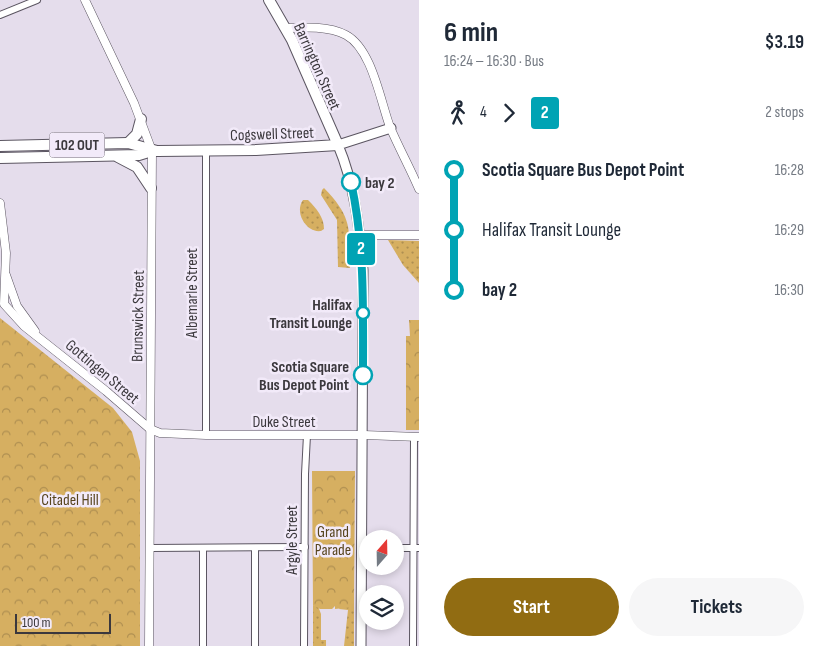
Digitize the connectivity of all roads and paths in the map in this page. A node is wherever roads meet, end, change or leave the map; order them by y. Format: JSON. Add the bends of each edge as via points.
{"nodes":[{"id":1,"x":37,"y":0,"type":"edge"},
{"id":2,"x":85,"y":0,"type":"edge"},
{"id":3,"x":269,"y":0,"type":"edge"},
{"id":4,"x":0,"y":15,"type":"edge"},
{"id":5,"x":286,"y":28,"type":"junction"},
{"id":6,"x":140,"y":119,"type":"junction"},
{"id":7,"x":391,"y":128,"type":"junction"},
{"id":8,"x":128,"y":143,"type":"junction"},
{"id":9,"x":338,"y":145,"type":"junction"},
{"id":10,"x":0,"y":146,"type":"edge"},
{"id":11,"x":152,"y":150,"type":"junction"},
{"id":12,"x":206,"y":150,"type":"junction"},
{"id":13,"x":115,"y":156,"type":"junction"},
{"id":14,"x":0,"y":158,"type":"edge"},
{"id":15,"x":152,"y":188,"type":"junction"},
{"id":16,"x":419,"y":189,"type":"edge"},
{"id":17,"x":0,"y":203,"type":"edge"},
{"id":18,"x":360,"y":235,"type":"junction"},
{"id":19,"x":419,"y":235,"type":"edge"},
{"id":20,"x":5,"y":271,"type":"junction"},
{"id":21,"x":12,"y":296,"type":"junction"},
{"id":22,"x":2,"y":304,"type":"edge"},
{"id":23,"x":38,"y":335,"type":"junction"},
{"id":24,"x":150,"y":429,"type":"junction"},
{"id":25,"x":307,"y":435,"type":"junction"},
{"id":26,"x":364,"y":435,"type":"junction"},
{"id":27,"x":206,"y":436,"type":"junction"},
{"id":28,"x":416,"y":438,"type":"edge"},
{"id":29,"x":364,"y":530,"type":"edge"},
{"id":30,"x":305,"y":547,"type":"junction"},
{"id":31,"x":150,"y":548,"type":"junction"},
{"id":32,"x":203,"y":548,"type":"junction"},
{"id":33,"x":254,"y":548,"type":"junction"},
{"id":34,"x":416,"y":548,"type":"edge"},
{"id":35,"x":363,"y":575,"type":"edge"},
{"id":36,"x":149,"y":646,"type":"edge"},
{"id":37,"x":203,"y":646,"type":"edge"},
{"id":38,"x":256,"y":646,"type":"edge"},
{"id":39,"x":304,"y":646,"type":"edge"},
{"id":40,"x":361,"y":646,"type":"edge"},
{"id":41,"x":413,"y":646,"type":"edge"}],
"edges":[{"from":1,"to":4,"type":"street"},
{"from":2,"to":6,"type":"street","name":"Brunswick Street"},
{"from":3,"to":5,"type":"main road","name":"Barrington Street"},
{"from":5,"to":7,"type":"street","via":[[331,30],[356,43],[369,63]]},
{"from":5,"to":9,"type":"main road","name":"Barrington Street"},
{"from":6,"to":8,"type":"main road","via":[[137,134]]},
{"from":6,"to":11,"type":"street","name":"Brunswick Street"},
{"from":7,"to":9,"type":"main road","name":"Cogswell Street"},
{"from":7,"to":16,"type":"street"},
{"from":8,"to":10,"type":"main road","name":"Cogswell Street","number":"102 OUT"},
{"from":8,"to":11,"type":"main road","name":"Cogswell Street","number":"102 OUT"},
{"from":9,"to":12,"type":"main road","name":"Cogswell Street"},
{"from":9,"to":18,"type":"main road","via":[[347,167]]},
{"from":11,"to":12,"type":"main road","name":"Cogswell Street","number":"102 OUT"},
{"from":11,"to":13,"type":"main road","name":"Cogswell Street","via":[[139,155]]},
{"from":11,"to":15,"type":"street","name":"Brunswick Street"},
{"from":12,"to":27,"type":"street","name":"Albemarle Street"},
{"from":13,"to":14,"type":"main road","name":"Cogswell Street"},
{"from":13,"to":15,"type":"main road","via":[[137,167]]},
{"from":15,"to":24,"type":"street","name":"Brunswick Street"},
{"from":17,"to":20,"type":"street","name":"Gottingen Street"},
{"from":18,"to":19,"type":"street"},
{"from":18,"to":26,"type":"main road"},
{"from":20,"to":21,"type":"street","name":"Gottingen Street"},
{"from":20,"to":22,"type":"street","name":"Gottingen Street"},
{"from":21,"to":22,"type":"street"},
{"from":21,"to":23,"type":"street","name":"Gottingen Street"},
{"from":22,"to":23,"type":"street","name":"Gottingen Street"},
{"from":23,"to":24,"type":"street","name":"Gottingen Street"},
{"from":24,"to":27,"type":"street","name":"Duke Street"},
{"from":24,"to":31,"type":"street","name":"Brunswick Street"},
{"from":25,"to":26,"type":"street","name":"Duke Street"},
{"from":25,"to":27,"type":"street","name":"Duke Street"},
{"from":25,"to":30,"type":"street","name":"Argyle Street"},
{"from":26,"to":28,"type":"street","name":"Duke Street"},
{"from":26,"to":29,"type":"main road"},
{"from":28,"to":34,"type":"street"},
{"from":30,"to":33,"type":"street"},
{"from":30,"to":39,"type":"street","name":"Argyle Street"},
{"from":31,"to":32,"type":"street"},
{"from":31,"to":36,"type":"street","name":"Brunswick Street"},
{"from":32,"to":33,"type":"street"},
{"from":32,"to":37,"type":"street"},
{"from":33,"to":38,"type":"street"},
{"from":34,"to":41,"type":"street"},
{"from":35,"to":40,"type":"main road"}]}
